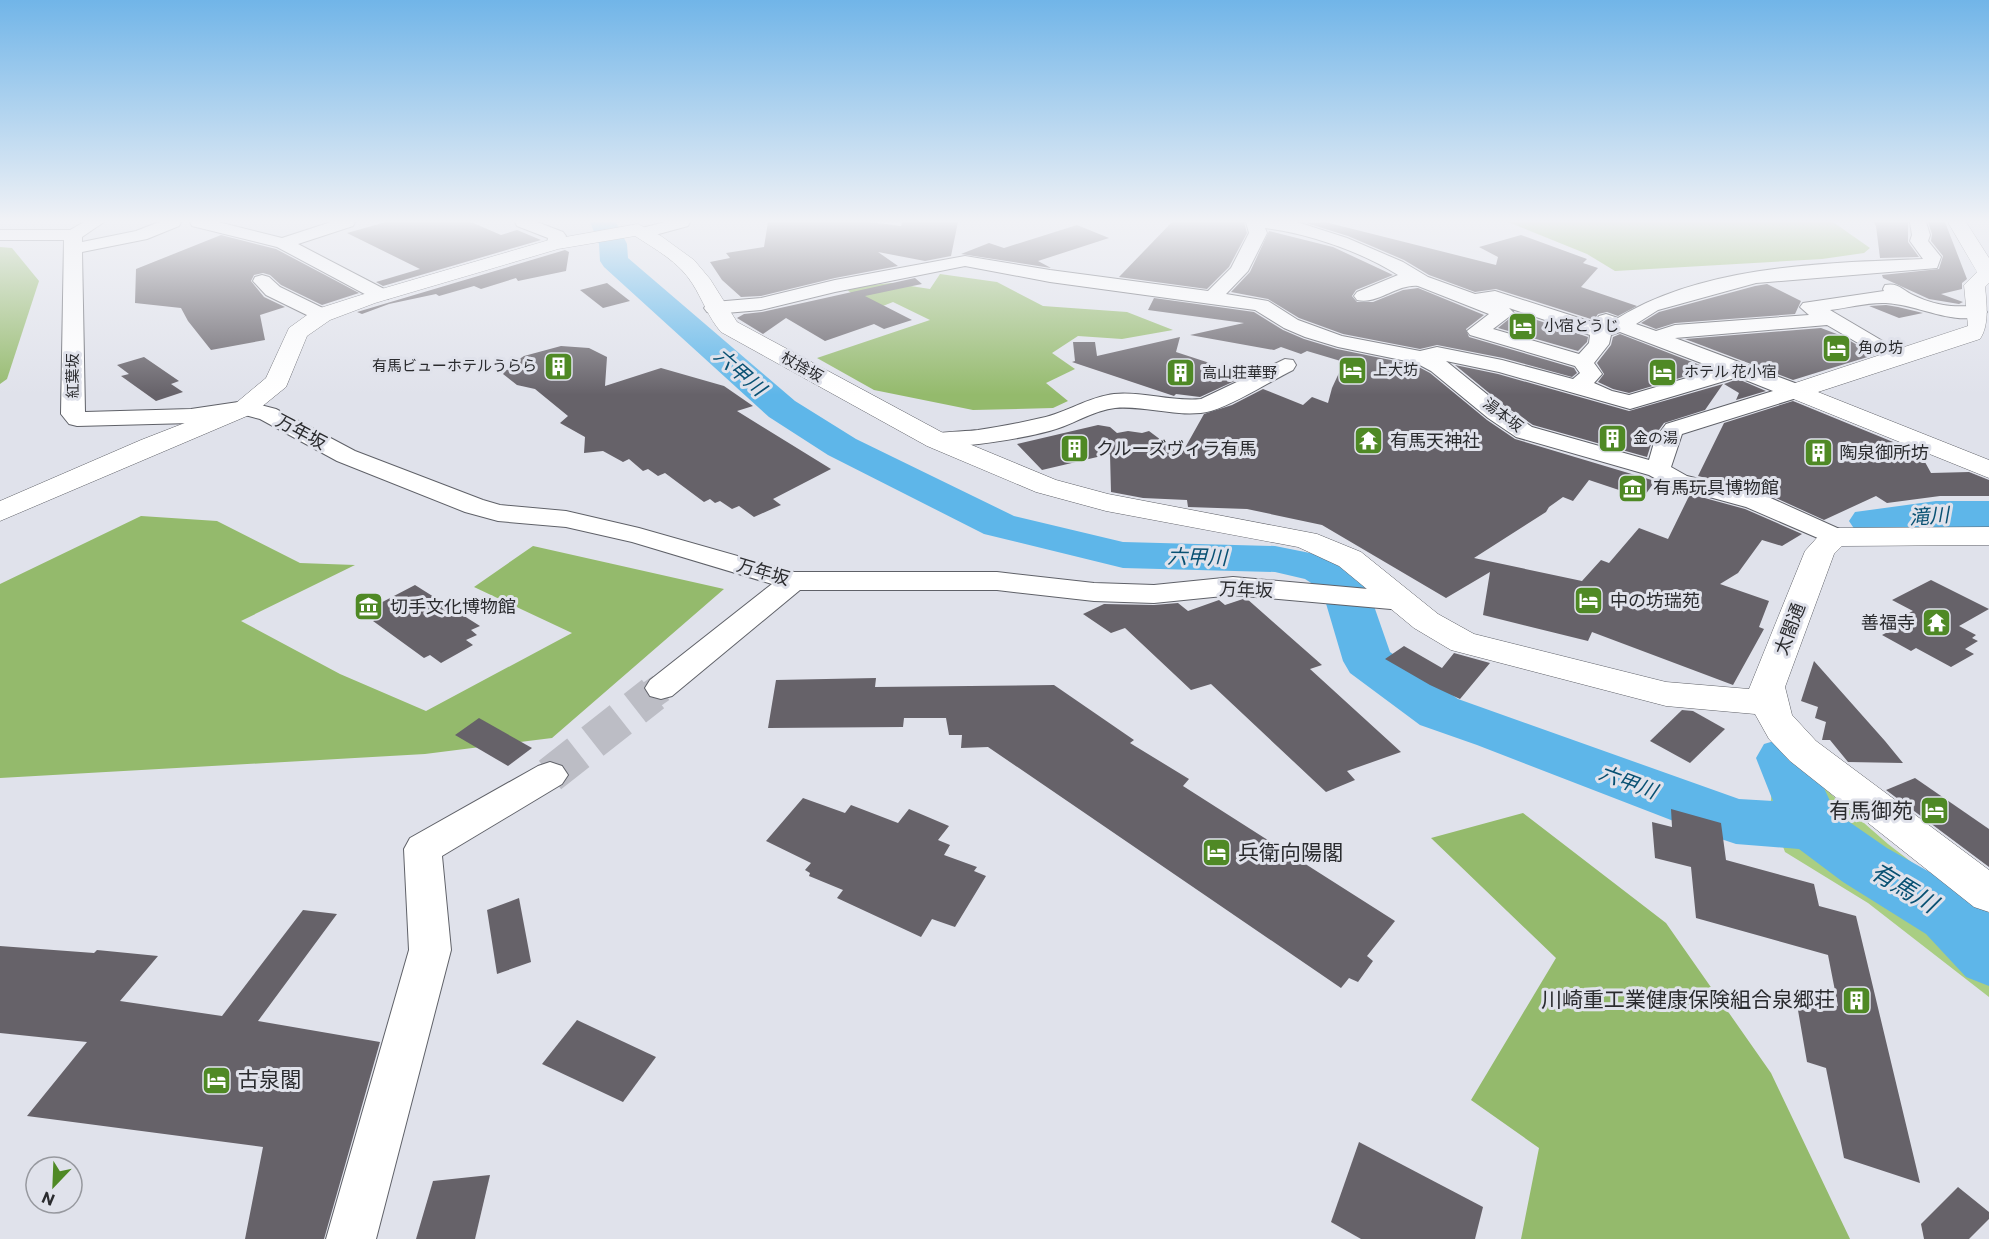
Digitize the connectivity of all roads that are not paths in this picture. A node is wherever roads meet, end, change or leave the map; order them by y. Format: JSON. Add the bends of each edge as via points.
{"nodes":[{"id":1,"x":73,"y":280,"type":"edge"},
{"id":2,"x":352,"y":280,"type":"edge"},
{"id":3,"x":434,"y":280,"type":"edge"},
{"id":4,"x":700,"y":280,"type":"edge"},
{"id":5,"x":874,"y":280,"type":"edge"},
{"id":6,"x":1079,"y":280,"type":"edge"},
{"id":7,"x":1230,"y":280,"type":"edge"},
{"id":8,"x":1402,"y":280,"type":"edge"},
{"id":9,"x":1418,"y":280,"type":"edge"},
{"id":10,"x":1421,"y":280,"type":"joint"},
{"id":11,"x":1745,"y":280,"type":"edge"},
{"id":12,"x":1880,"y":280,"type":"edge"},
{"id":13,"x":1980,"y":280,"type":"edge"},
{"id":14,"x":262,"y":281,"type":"dead end"},
{"id":15,"x":381,"y":295,"type":"junction"},
{"id":16,"x":1364,"y":296,"type":"dead end"},
{"id":17,"x":1212,"y":297,"type":"junction"},
{"id":18,"x":1473,"y":300,"type":"junction"},
{"id":19,"x":1907,"y":300,"type":"junction"},
{"id":20,"x":714,"y":308,"type":"junction"},
{"id":21,"x":322,"y":315,"type":"junction"},
{"id":22,"x":1828,"y":319,"type":"junction"},
{"id":23,"x":1982,"y":323,"type":"edge"},
{"id":24,"x":1604,"y":324,"type":"junction"},
{"id":25,"x":1655,"y":339,"type":"junction"},
{"id":26,"x":1896,"y":357,"type":"junction"},
{"id":27,"x":1422,"y":358,"type":"junction"},
{"id":28,"x":1583,"y":362,"type":"junction"},
{"id":29,"x":1285,"y":365,"type":"dead end"},
{"id":30,"x":1738,"y":370,"type":"junction"},
{"id":31,"x":1584,"y":387,"type":"junction"},
{"id":32,"x":1795,"y":391,"type":"junction"},
{"id":33,"x":245,"y":408,"type":"junction"},
{"id":34,"x":936,"y":440,"type":"junction"},
{"id":35,"x":1658,"y":470,"type":"junction"},
{"id":36,"x":1989,"y":471,"type":"edge"},
{"id":37,"x":0,"y":512,"type":"edge"},
{"id":38,"x":1989,"y":536,"type":"edge"},
{"id":39,"x":1834,"y":537,"type":"junction"},
{"id":40,"x":793,"y":582,"type":"junction"},
{"id":41,"x":1389,"y":601,"type":"junction"},
{"id":42,"x":661,"y":687,"type":"tunnel mouth"},
{"id":43,"x":1783,"y":727,"type":"junction"},
{"id":44,"x":550,"y":775,"type":"tunnel mouth"},
{"id":45,"x":1989,"y":894,"type":"edge"},
{"id":46,"x":351,"y":1239,"type":"edge"}],
"edges":[{"from":1,"to":33,"type":"street","name":"紅葉坂","via":[[73,414],[77,419],[191,416]]},
{"from":2,"to":15,"type":"street"},
{"from":3,"to":15,"type":"street"},
{"from":4,"to":20,"type":"street","name":"杖捨坂"},
{"from":5,"to":20,"type":"street","name":"湯本坂","via":[[761,304]]},
{"from":6,"to":17,"type":"street","name":"湯本坂"},
{"from":7,"to":17,"type":"street"},
{"from":8,"to":16,"type":"street"},
{"from":9,"to":10,"type":"street"},
{"from":10,"to":18,"type":"street"},
{"from":11,"to":24,"type":"street","via":[[1651,306]]},
{"from":12,"to":19,"type":"street"},
{"from":13,"to":23,"type":"street","via":[[1974,285]]},
{"from":14,"to":21,"type":"street","via":[[273,291]]},
{"from":15,"to":21,"type":"street"},
{"from":17,"to":27,"type":"street","name":"湯本坂","via":[[1261,305],[1291,324],[1338,341]]},
{"from":18,"to":24,"type":"street","via":[[1495,297]]},
{"from":18,"to":28,"type":"street","via":[[1504,313],[1477,331]]},
{"from":19,"to":22,"type":"street","via":[[1884,297],[1810,307]]},
{"from":19,"to":23,"type":"street"},
{"from":20,"to":34,"type":"street","name":"杖捨坂","via":[[729,327]]},
{"from":21,"to":33,"type":"street","via":[[297,333],[277,382]]},
{"from":22,"to":25,"type":"street","via":[[1676,331]]},
{"from":22,"to":26,"type":"street"},
{"from":23,"to":26,"type":"street","via":[[1972,334]]},
{"from":24,"to":25,"type":"street"},
{"from":24,"to":28,"type":"street","via":[[1599,344]]},
{"from":25,"to":30,"type":"street"},
{"from":26,"to":32,"type":"street"},
{"from":27,"to":31,"type":"street","via":[[1437,353]]},
{"from":27,"to":35,"type":"street","name":"湯本坂","via":[[1439,366],[1524,432],[1553,429]]},
{"from":28,"to":31,"type":"street","via":[[1591,374],[1581,384]]},
{"from":29,"to":34,"type":"street","via":[[1206,405],[1115,401],[1049,424]]},
{"from":30,"to":31,"type":"street","via":[[1630,402]]},
{"from":30,"to":32,"type":"street"},
{"from":32,"to":35,"type":"street","via":[[1674,429]]},
{"from":32,"to":36,"type":"street"},
{"from":33,"to":37,"type":"street"},
{"from":33,"to":40,"type":"street","name":"万年坂","via":[[268,414],[346,456],[474,506],[498,513],[566,519],[639,536]]},
{"from":34,"to":41,"type":"street","name":"杖捨坂","via":[[1046,486],[1106,502],[1306,540],[1350,559]]},
{"from":35,"to":39,"type":"street","name":"湯本坂","via":[[1678,481],[1755,501]]},
{"from":38,"to":39,"type":"street"},
{"from":39,"to":43,"type":"street","name":"太閤通","via":[[1820,550],[1767,687]]},
{"from":40,"to":41,"type":"street","name":"万年坂","via":[[997,581],[1154,594],[1233,586]]},
{"from":40,"to":42,"type":"street"},
{"from":41,"to":43,"type":"street","name":"杖捨坂","via":[[1463,642]]},
{"from":43,"to":45,"type":"street"},
{"from":44,"to":46,"type":"street","via":[[423,849],[430,950]]}]}
